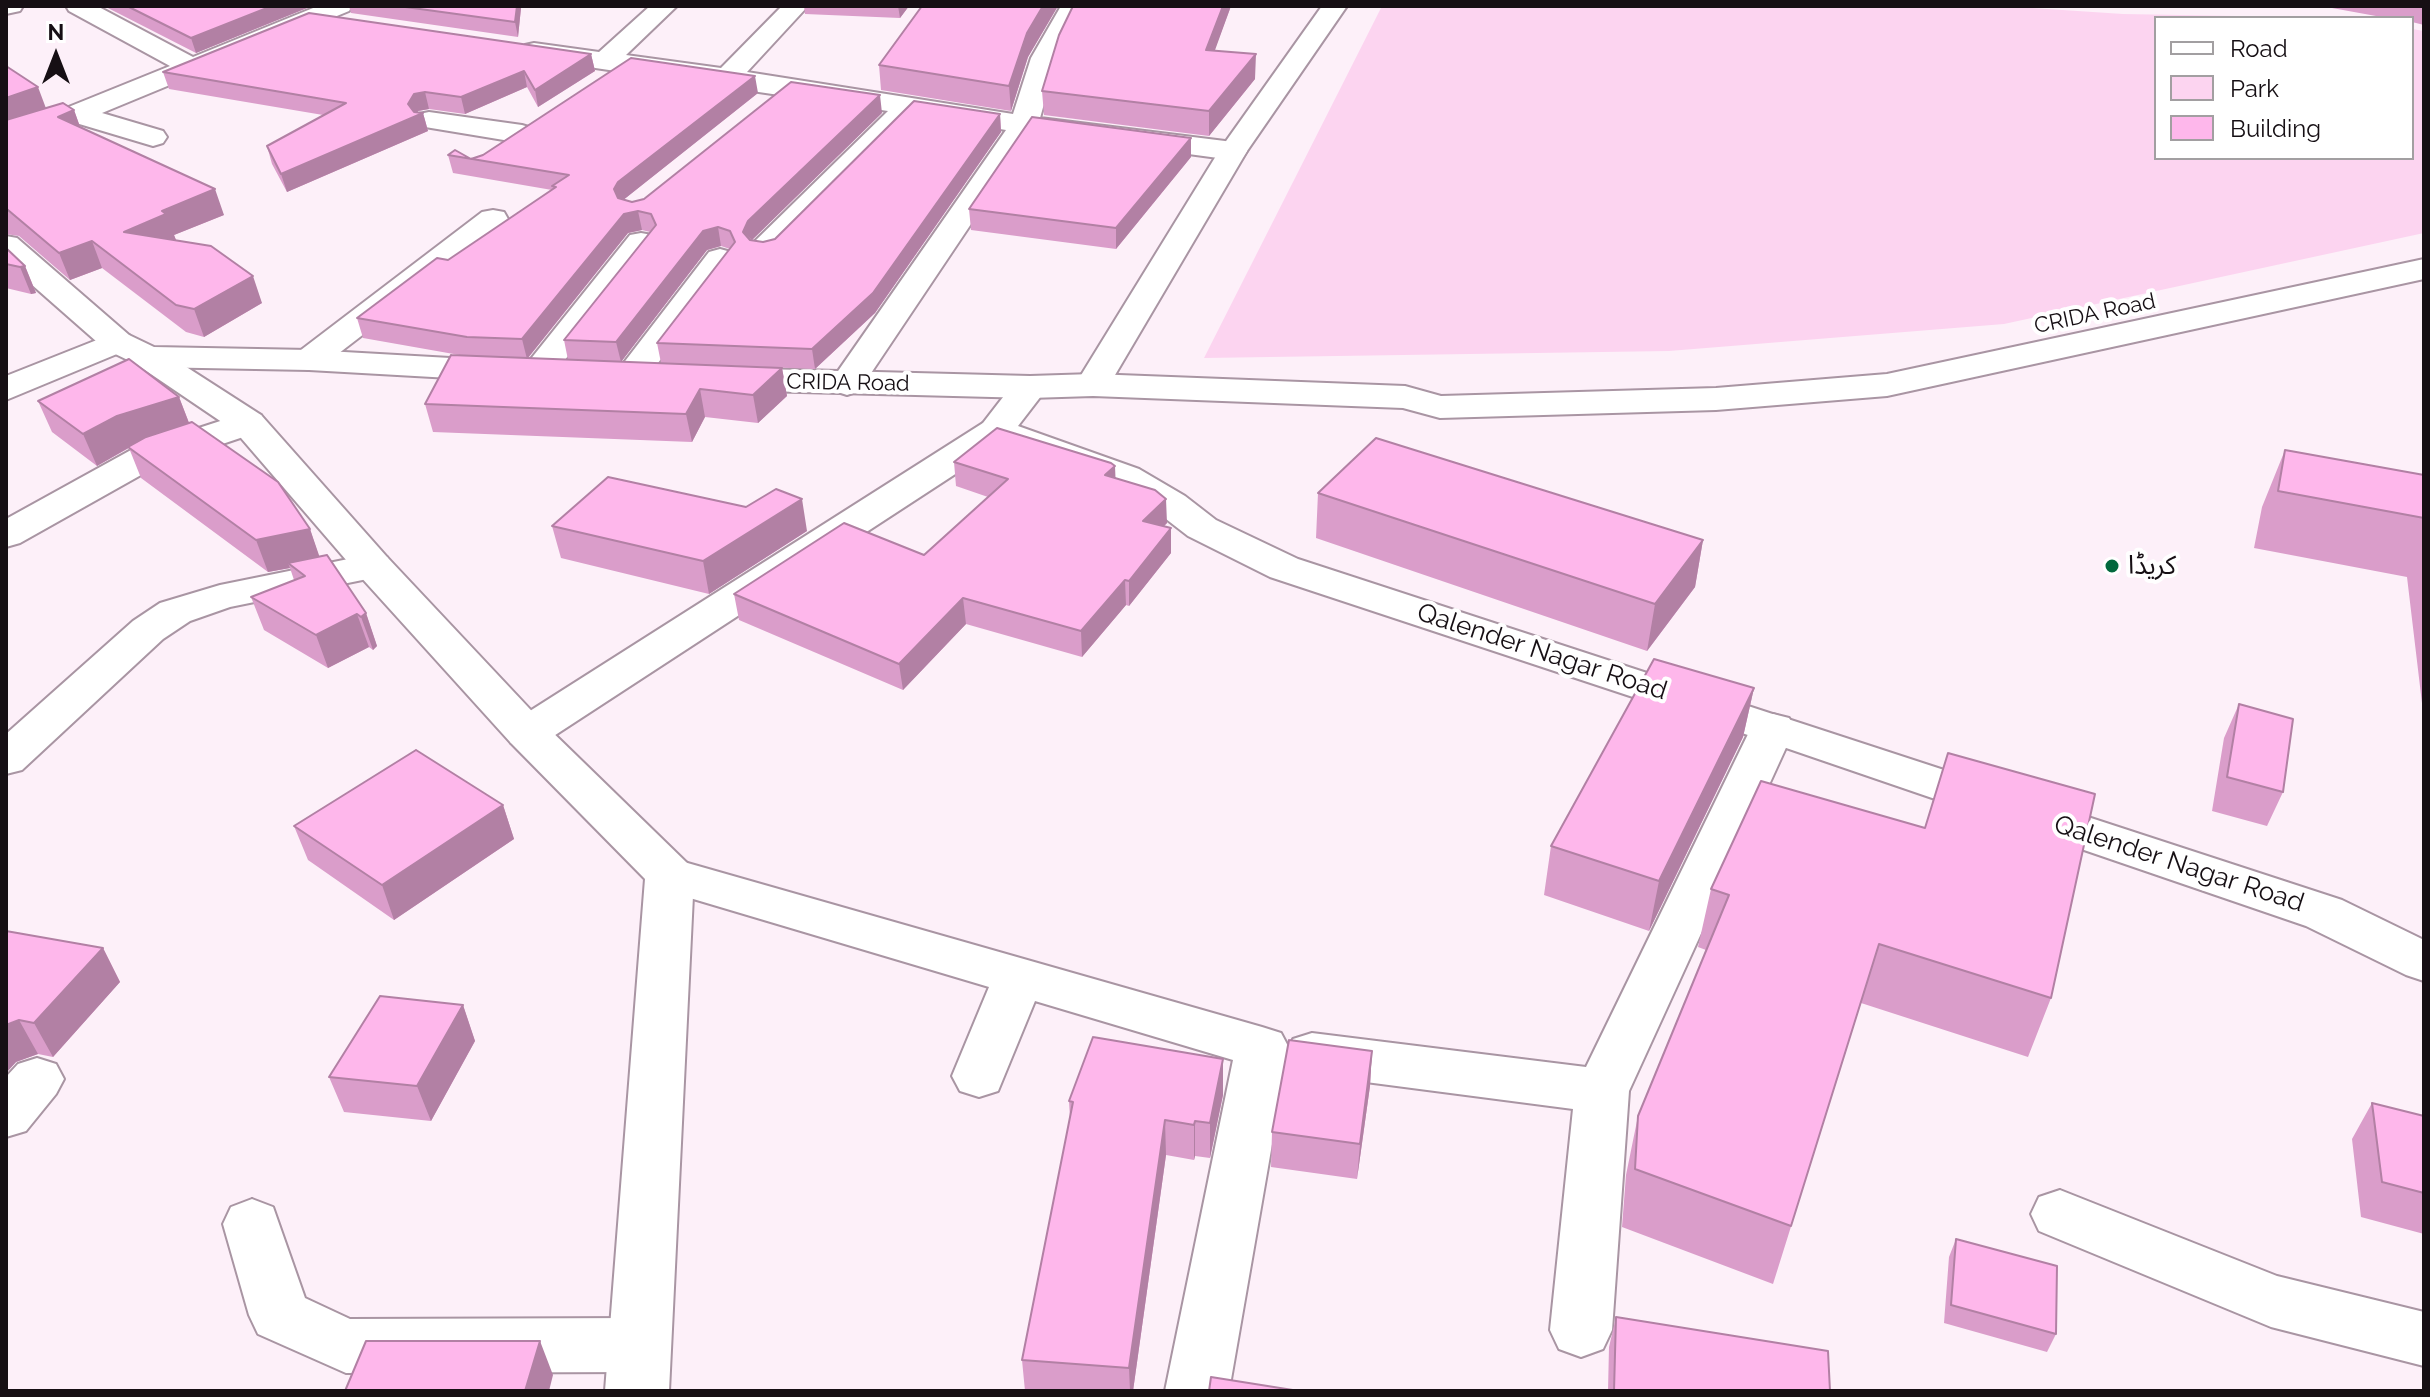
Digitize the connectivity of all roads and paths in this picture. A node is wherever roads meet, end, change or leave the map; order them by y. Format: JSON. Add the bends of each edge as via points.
{"nodes":[{"id":1,"x":78,"y":6,"type":"edge"},
{"id":2,"x":340,"y":6,"type":"edge"},
{"id":3,"x":665,"y":6,"type":"edge"},
{"id":4,"x":796,"y":6,"type":"edge"},
{"id":5,"x":1073,"y":6,"type":"edge"},
{"id":6,"x":1335,"y":6,"type":"edge"},
{"id":7,"x":314,"y":19,"type":"junction"},
{"id":8,"x":359,"y":26,"type":"edge"},
{"id":9,"x":512,"y":48,"type":"edge"},
{"id":10,"x":192,"y":67,"type":"junction"},
{"id":11,"x":610,"y":69,"type":"junction"},
{"id":12,"x":876,"y":75,"type":"edge"},
{"id":13,"x":727,"y":77,"type":"junction"},
{"id":14,"x":786,"y":88,"type":"junction"},
{"id":15,"x":859,"y":97,"type":"junction"},
{"id":16,"x":909,"y":105,"type":"junction"},
{"id":17,"x":763,"y":106,"type":"edge"},
{"id":18,"x":76,"y":114,"type":"junction"},
{"id":19,"x":548,"y":117,"type":"edge"},
{"id":20,"x":429,"y":120,"type":"dead end"},
{"id":21,"x":1024,"y":124,"type":"junction"},
{"id":22,"x":522,"y":134,"type":"junction"},
{"id":23,"x":6,"y":137,"type":"edge"},
{"id":24,"x":153,"y":137,"type":"dead end"},
{"id":25,"x":1233,"y":151,"type":"junction"},
{"id":26,"x":487,"y":157,"type":"edge"},
{"id":27,"x":493,"y":219,"type":"dead end"},
{"id":28,"x":641,"y":242,"type":"edge"},
{"id":29,"x":2424,"y":244,"type":"edge"},
{"id":30,"x":6,"y":245,"type":"edge"},
{"id":31,"x":765,"y":249,"type":"edge"},
{"id":32,"x":720,"y":259,"type":"edge"},
{"id":33,"x":2424,"y":269,"type":"edge"},
{"id":34,"x":132,"y":350,"type":"junction"},
{"id":35,"x":309,"y":360,"type":"junction"},
{"id":36,"x":538,"y":372,"type":"junction"},
{"id":37,"x":605,"y":375,"type":"junction"},
{"id":38,"x":847,"y":384,"type":"junction"},
{"id":39,"x":1774,"y":384,"type":"junction"},
{"id":40,"x":1093,"y":385,"type":"junction"},
{"id":41,"x":1030,"y":387,"type":"junction"},
{"id":42,"x":6,"y":389,"type":"edge"},
{"id":43,"x":248,"y":423,"type":"junction"},
{"id":44,"x":996,"y":431,"type":"junction"},
{"id":45,"x":6,"y":535,"type":"edge"},
{"id":46,"x":373,"y":566,"type":"junction"},
{"id":47,"x":1773,"y":728,"type":"junction"},
{"id":48,"x":527,"y":733,"type":"junction"},
{"id":49,"x":6,"y":759,"type":"edge"},
{"id":50,"x":670,"y":875,"type":"junction"},
{"id":51,"x":2424,"y":962,"type":"edge"},
{"id":52,"x":1019,"y":977,"type":"junction"},
{"id":53,"x":1262,"y":1048,"type":"junction"},
{"id":54,"x":979,"y":1076,"type":"dead end"},
{"id":55,"x":1602,"y":1091,"type":"junction"},
{"id":56,"x":2060,"y":1214,"type":"dead end"},
{"id":57,"x":252,"y":1224,"type":"dead end"},
{"id":58,"x":1581,"y":1330,"type":"dead end"},
{"id":59,"x":2424,"y":1339,"type":"edge"},
{"id":60,"x":638,"y":1368,"type":"edge"},
{"id":61,"x":1197,"y":1391,"type":"edge"}],
"edges":[{"from":1,"to":10,"type":"street"},
{"from":2,"to":7,"type":"street"},
{"from":3,"to":11,"type":"street"},
{"from":4,"to":13,"type":"street"},
{"from":5,"to":21,"type":"street","via":[[1044,58]]},
{"from":6,"to":25,"type":"street"},
{"from":7,"to":8,"type":"street"},
{"from":7,"to":10,"type":"street"},
{"from":9,"to":11,"type":"street"},
{"from":10,"to":18,"type":"street"},
{"from":11,"to":13,"type":"street"},
{"from":12,"to":15,"type":"street"},
{"from":13,"to":14,"type":"street"},
{"from":14,"to":15,"type":"street"},
{"from":14,"to":17,"type":"street"},
{"from":15,"to":16,"type":"street"},
{"from":16,"to":21,"type":"street"},
{"from":16,"to":31,"type":"street"},
{"from":18,"to":23,"type":"street"},
{"from":18,"to":24,"type":"street"},
{"from":19,"to":22,"type":"street"},
{"from":20,"to":22,"type":"street"},
{"from":21,"to":25,"type":"street"},
{"from":21,"to":38,"type":"street"},
{"from":22,"to":26,"type":"street"},
{"from":25,"to":40,"type":"street"},
{"from":27,"to":35,"type":"street"},
{"from":28,"to":36,"type":"street"},
{"from":29,"to":39,"type":"street","name":"CRIDA Road"},
{"from":30,"to":34,"type":"street"},
{"from":32,"to":37,"type":"street"},
{"from":33,"to":39,"type":"street","name":"CRIDA Road","via":[[1887,385]]},
{"from":34,"to":35,"type":"street","name":"CRIDA Road"},
{"from":34,"to":42,"type":"street"},
{"from":34,"to":43,"type":"street"},
{"from":35,"to":36,"type":"street","name":"CRIDA Road"},
{"from":36,"to":37,"type":"street","name":"CRIDA Road"},
{"from":37,"to":38,"type":"street","name":"CRIDA Road"},
{"from":38,"to":41,"type":"street","name":"CRIDA Road"},
{"from":39,"to":40,"type":"street","name":"CRIDA Road","via":[[1716,399],[1440,407],[1405,397]]},
{"from":40,"to":41,"type":"street","name":"CRIDA Road"},
{"from":41,"to":44,"type":"street"},
{"from":43,"to":45,"type":"street","via":[[144,458]]},
{"from":43,"to":46,"type":"street"},
{"from":44,"to":47,"type":"street","name":"Qalender Nagar Road","via":[[1126,477],[1202,528],[1284,568]]},
{"from":44,"to":48,"type":"street"},
{"from":46,"to":48,"type":"street"},
{"from":46,"to":49,"type":"street","via":[[220,597],[175,612],[148,630]]},
{"from":47,"to":51,"type":"street","name":"Qalender Nagar Road","via":[[2324,913]]},
{"from":47,"to":55,"type":"street"},
{"from":48,"to":50,"type":"street"},
{"from":50,"to":52,"type":"street"},
{"from":50,"to":60,"type":"street"},
{"from":52,"to":53,"type":"street"},
{"from":52,"to":54,"type":"street"},
{"from":53,"to":55,"type":"street"},
{"from":53,"to":61,"type":"street"},
{"from":55,"to":58,"type":"street"},
{"from":56,"to":59,"type":"street","via":[[2271,1301]]},
{"from":57,"to":60,"type":"street","via":[[280,1315],[346,1346]]}]}
